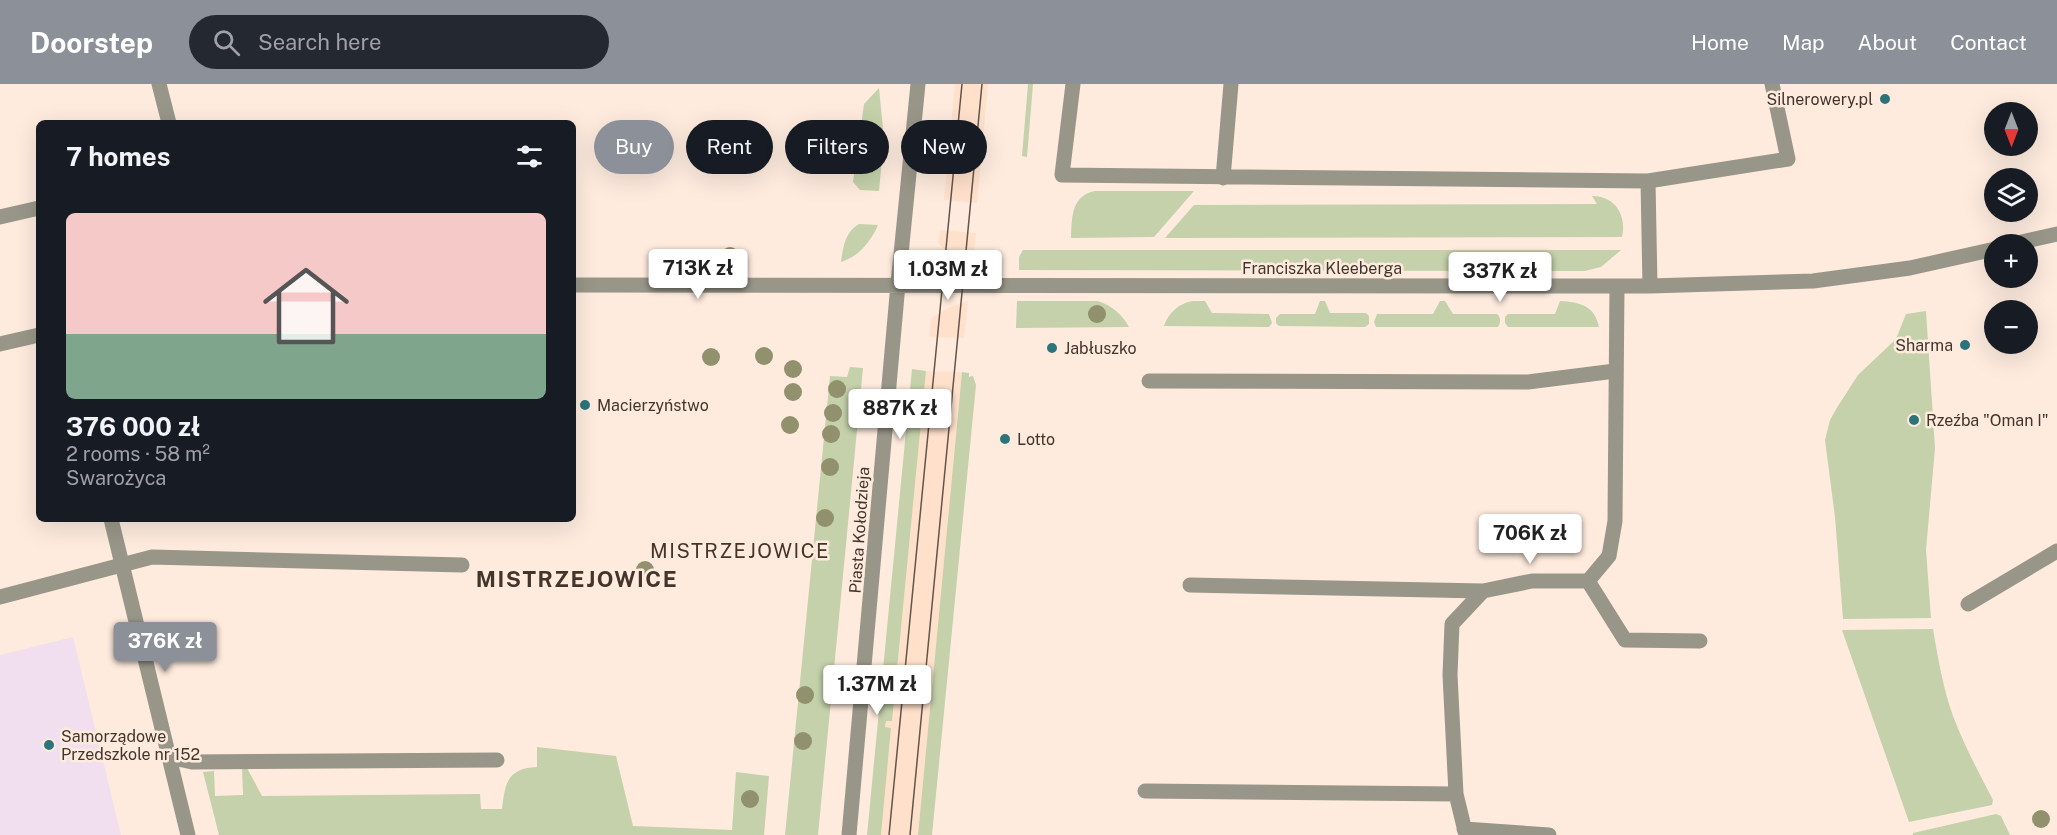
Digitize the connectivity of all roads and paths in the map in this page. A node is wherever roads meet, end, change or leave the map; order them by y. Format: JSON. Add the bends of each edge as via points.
{"nodes":[{"id":1,"x":159,"y":84,"type":"edge"},
{"id":2,"x":918,"y":84,"type":"edge"},
{"id":3,"x":1073,"y":84,"type":"edge"},
{"id":4,"x":1231,"y":84,"type":"edge"},
{"id":5,"x":1772,"y":84,"type":"edge"},
{"id":6,"x":168,"y":120,"type":"edge"},
{"id":7,"x":1223,"y":178,"type":"junction"},
{"id":8,"x":1648,"y":181,"type":"junction"},
{"id":9,"x":36,"y":211,"type":"edge"},
{"id":10,"x":0,"y":217,"type":"edge"},
{"id":11,"x":2057,"y":234,"type":"edge"},
{"id":12,"x":2038,"y":238,"type":"edge"},
{"id":13,"x":1984,"y":251,"type":"edge"},
{"id":14,"x":898,"y":284,"type":"junction"},
{"id":15,"x":576,"y":285,"type":"edge"},
{"id":16,"x":1617,"y":286,"type":"junction"},
{"id":17,"x":1650,"y":286,"type":"junction"},
{"id":18,"x":36,"y":336,"type":"edge"},
{"id":19,"x":0,"y":344,"type":"edge"},
{"id":20,"x":1615,"y":371,"type":"junction"},
{"id":21,"x":1149,"y":381,"type":"dead end"},
{"id":22,"x":112,"y":522,"type":"edge"},
{"id":23,"x":2057,"y":551,"type":"edge"},
{"id":24,"x":121,"y":565,"type":"junction"},
{"id":25,"x":462,"y":565,"type":"dead end"},
{"id":26,"x":1588,"y":581,"type":"junction"},
{"id":27,"x":1190,"y":585,"type":"dead end"},
{"id":28,"x":1483,"y":591,"type":"junction"},
{"id":29,"x":0,"y":597,"type":"edge"},
{"id":30,"x":1968,"y":604,"type":"dead end"},
{"id":31,"x":1700,"y":641,"type":"dead end"},
{"id":32,"x":169,"y":757,"type":"junction"},
{"id":33,"x":497,"y":760,"type":"dead end"},
{"id":34,"x":1145,"y":791,"type":"dead end"},
{"id":35,"x":1456,"y":794,"type":"junction"},
{"id":36,"x":1465,"y":832,"type":"edge"},
{"id":37,"x":188,"y":835,"type":"edge"},
{"id":38,"x":849,"y":835,"type":"edge"},
{"id":39,"x":1550,"y":835,"type":"edge"}],
"edges":[{"from":1,"to":6,"type":"street"},
{"from":2,"to":14,"type":"street","name":"Piasta Kołodzieja"},
{"from":3,"to":7,"type":"street","via":[[1062,175]]},
{"from":4,"to":7,"type":"street"},
{"from":5,"to":8,"type":"street","via":[[1788,159]]},
{"from":7,"to":8,"type":"street"},
{"from":8,"to":17,"type":"street"},
{"from":9,"to":10,"type":"street"},
{"from":11,"to":12,"type":"street"},
{"from":13,"to":17,"type":"street","name":"Franciszka Kleeberga","via":[[1910,268],[1813,281]]},
{"from":14,"to":15,"type":"street","name":"Franciszka Kleeberga"},
{"from":14,"to":16,"type":"street","name":"Franciszka Kleeberga"},
{"from":14,"to":38,"type":"street","name":"Piasta Kołodzieja"},
{"from":16,"to":17,"type":"street","name":"Franciszka Kleeberga"},
{"from":16,"to":20,"type":"street"},
{"from":18,"to":19,"type":"street"},
{"from":20,"to":21,"type":"street","via":[[1528,382]]},
{"from":20,"to":26,"type":"street","via":[[1615,521],[1609,556]]},
{"from":22,"to":24,"type":"street"},
{"from":23,"to":30,"type":"street"},
{"from":24,"to":25,"type":"street","via":[[152,557]]},
{"from":24,"to":29,"type":"street"},
{"from":24,"to":32,"type":"street"},
{"from":26,"to":28,"type":"street","via":[[1532,581]]},
{"from":26,"to":31,"type":"street","via":[[1625,640]]},
{"from":27,"to":28,"type":"street"},
{"from":28,"to":35,"type":"street","via":[[1452,624],[1450,675]]},
{"from":32,"to":33,"type":"street","via":[[192,762]]},
{"from":32,"to":37,"type":"street"},
{"from":34,"to":35,"type":"street"},
{"from":35,"to":36,"type":"street"},
{"from":36,"to":39,"type":"street"}]}
